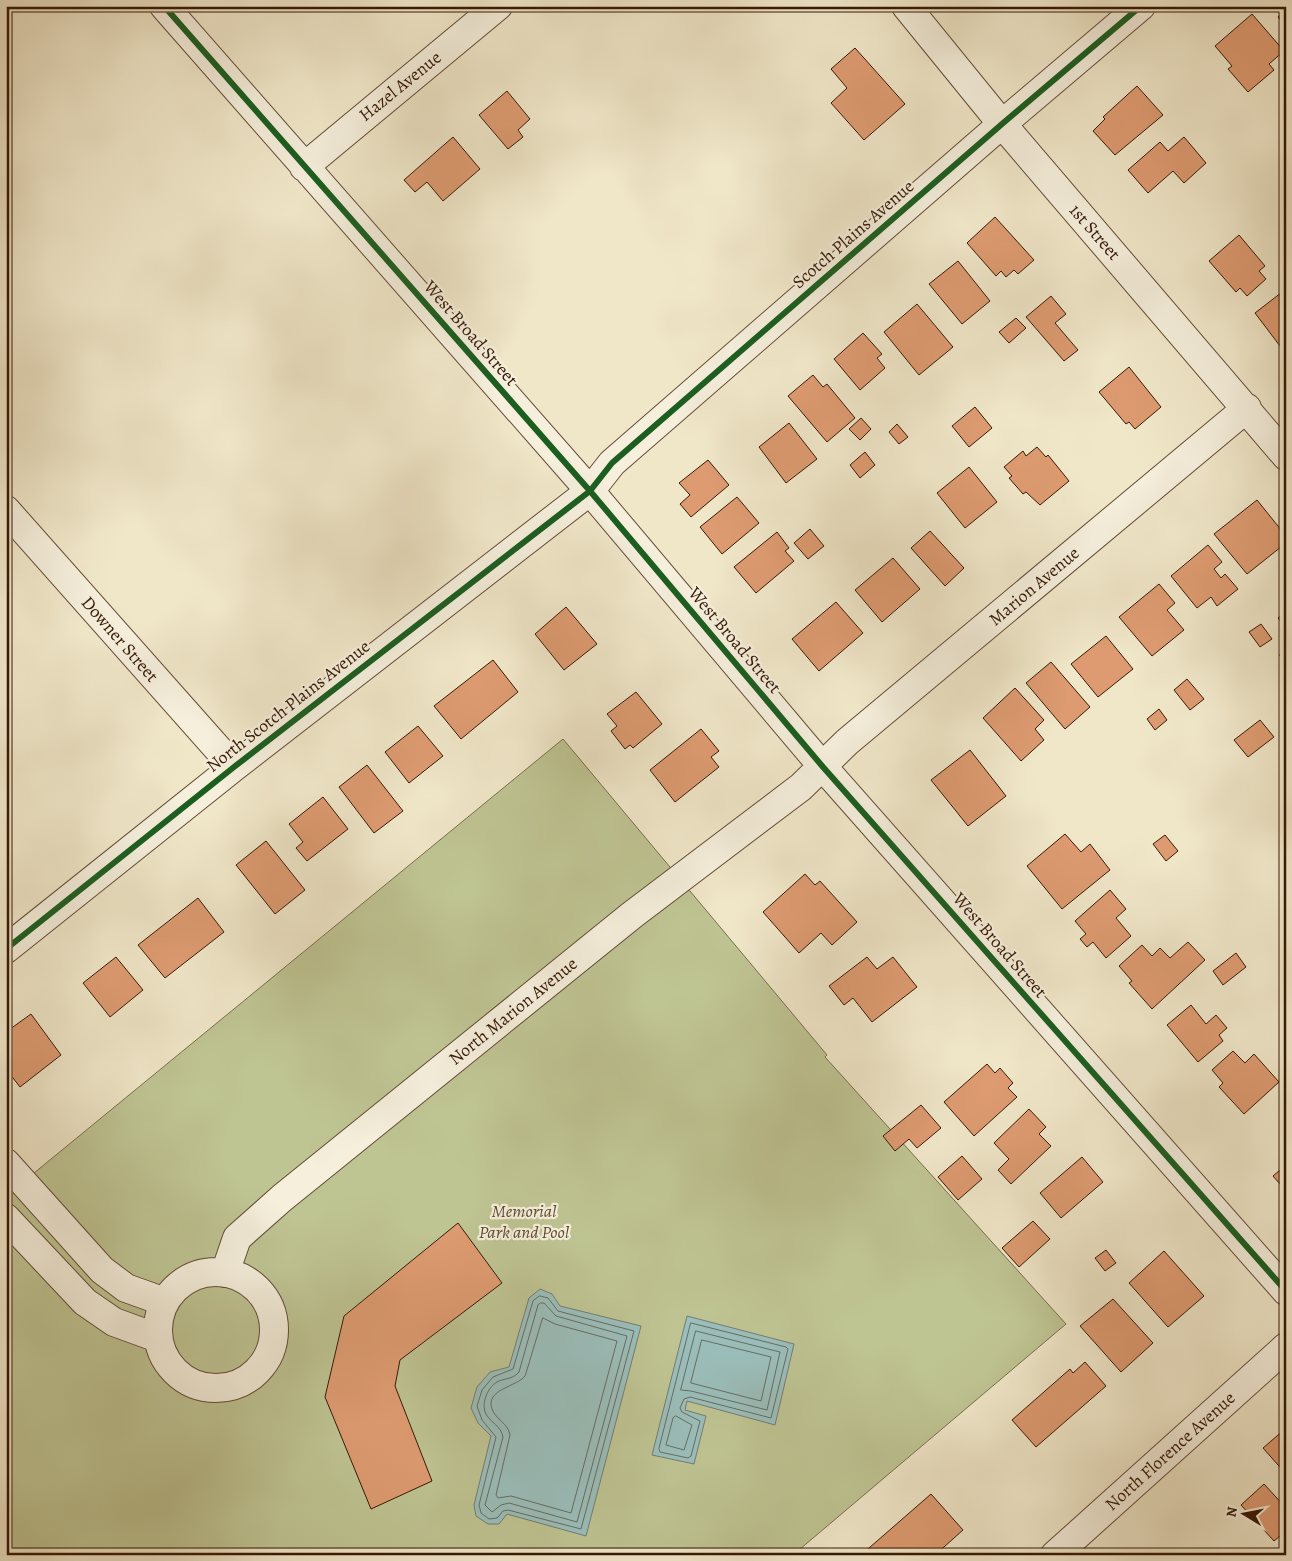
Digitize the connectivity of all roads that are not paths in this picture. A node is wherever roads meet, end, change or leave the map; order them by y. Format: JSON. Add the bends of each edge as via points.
{"nodes":[{"id":1,"x":164,"y":6,"type":"edge"},
{"id":2,"x":498,"y":6,"type":"edge"},
{"id":3,"x":906,"y":6,"type":"edge"},
{"id":4,"x":1141,"y":6,"type":"edge"},
{"id":5,"x":1002,"y":124,"type":"junction"},
{"id":6,"x":304,"y":166,"type":"junction"},
{"id":7,"x":1247,"y":408,"type":"junction"},
{"id":8,"x":1286,"y":456,"type":"edge"},
{"id":9,"x":590,"y":491,"type":"junction"},
{"id":10,"x":6,"y":510,"type":"edge"},
{"id":11,"x":234,"y":767,"type":"junction"},
{"id":12,"x":822,"y":767,"type":"junction"},
{"id":13,"x":6,"y":949,"type":"edge"},
{"id":14,"x":6,"y":1163,"type":"edge"},
{"id":15,"x":6,"y":1218,"type":"edge"},
{"id":16,"x":225,"y":1273,"type":"junction"},
{"id":17,"x":1286,"y":1291,"type":"edge"},
{"id":18,"x":165,"y":1302,"type":"junction"},
{"id":19,"x":158,"y":1338,"type":"junction"},
{"id":20,"x":1286,"y":1347,"type":"edge"},
{"id":21,"x":1055,"y":1555,"type":"edge"}],
"edges":[{"from":1,"to":6,"type":"street","name":"West Broad Street"},
{"from":2,"to":6,"type":"street","name":"Hazel Avenue"},
{"from":3,"to":5,"type":"street","name":"1st Street"},
{"from":4,"to":5,"type":"street","name":"Scotch Plains Avenue"},
{"from":5,"to":7,"type":"street","name":"1st Street"},
{"from":5,"to":9,"type":"street","name":"Scotch Plains Avenue","via":[[612,463]]},
{"from":6,"to":9,"type":"street","name":"West Broad Street"},
{"from":7,"to":8,"type":"street","name":"1st Street"},
{"from":7,"to":12,"type":"street","name":"Marion Avenue","via":[[847,742]]},
{"from":9,"to":11,"type":"street","name":"North Scotch Plains Avenue"},
{"from":9,"to":12,"type":"street","name":"West Broad Street"},
{"from":10,"to":11,"type":"street","name":"Downer Street"},
{"from":11,"to":13,"type":"street","name":"North Scotch Plains Avenue"},
{"from":12,"to":16,"type":"street","name":"North Marion Avenue","via":[[632,915],[282,1198],[237,1238]]},
{"from":12,"to":17,"type":"street","name":"West Broad Street"},
{"from":14,"to":18,"type":"street","via":[[102,1270],[126,1288]]},
{"from":15,"to":19,"type":"street","via":[[85,1302],[114,1322]]},
{"from":16,"to":18,"type":"street","via":[[207,1273],[191,1278],[176,1288]]},
{"from":16,"to":19,"type":"street","via":[[250,1284],[268,1305],[273,1341],[266,1359],[255,1373],[240,1384],[222,1388],[203,1387],[186,1380],[173,1369]]},
{"from":18,"to":19,"type":"street"},
{"from":20,"to":21,"type":"street","name":"North Florence Avenue"}]}
